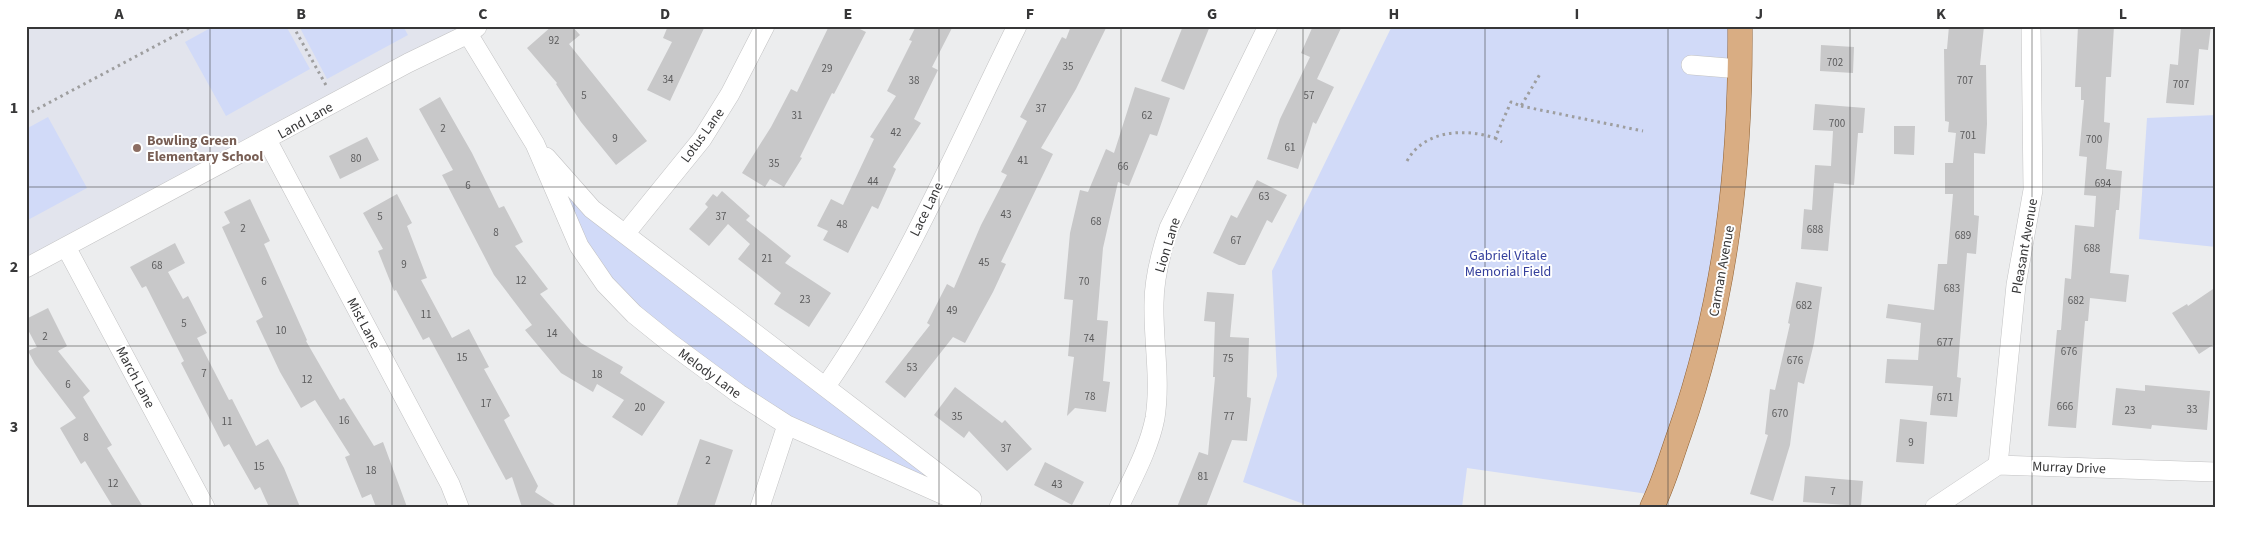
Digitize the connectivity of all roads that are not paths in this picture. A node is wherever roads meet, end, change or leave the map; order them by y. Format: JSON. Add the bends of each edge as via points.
{"nodes":[{"id":1,"x":764,"y":26,"type":"edge"},
{"id":2,"x":1017,"y":26,"type":"edge"},
{"id":3,"x":1268,"y":26,"type":"edge"},
{"id":4,"x":1740,"y":26,"type":"edge"},
{"id":5,"x":2031,"y":26,"type":"edge"},
{"id":6,"x":473,"y":30,"type":"edge"},
{"id":7,"x":1691,"y":65,"type":"dead end"},
{"id":8,"x":1740,"y":69,"type":"junction"},
{"id":9,"x":267,"y":140,"type":"junction"},
{"id":10,"x":535,"y":144,"type":"junction"},
{"id":11,"x":625,"y":234,"type":"junction"},
{"id":12,"x":66,"y":247,"type":"junction"},
{"id":13,"x":26,"y":268,"type":"edge"},
{"id":14,"x":826,"y":386,"type":"junction"},
{"id":15,"x":787,"y":425,"type":"junction"},
{"id":16,"x":1998,"y":465,"type":"junction"},
{"id":17,"x":2216,"y":472,"type":"edge"},
{"id":18,"x":205,"y":507,"type":"edge"},
{"id":19,"x":459,"y":507,"type":"edge"},
{"id":20,"x":760,"y":507,"type":"edge"},
{"id":21,"x":971,"y":507,"type":"edge"},
{"id":22,"x":982,"y":507,"type":"edge"},
{"id":23,"x":1118,"y":507,"type":"edge"},
{"id":24,"x":1652,"y":507,"type":"edge"},
{"id":25,"x":1935,"y":507,"type":"edge"}],
"edges":[{"from":1,"to":11,"type":"street","name":"Lotus Lane","via":[[730,94],[702,139]]},
{"from":2,"to":14,"type":"street","name":"Lace Lane","via":[[892,278],[855,344]]},
{"from":3,"to":23,"type":"street","name":"Lion Lane","via":[[1169,228],[1158,263],[1154,302],[1158,372],[1154,418],[1142,457]]},
{"from":4,"to":8,"type":"main road","name":"Carman Avenue"},
{"from":5,"to":16,"type":"street","name":"Pleasant Avenue","via":[[2033,190],[2016,285]]},
{"from":6,"to":9,"type":"street","name":"Land Lane"},
{"from":6,"to":10,"type":"street","name":"Melody Lane"},
{"from":7,"to":8,"type":"street"},
{"from":8,"to":24,"type":"main road","name":"Carman Avenue","via":[[1733,204],[1717,304],[1694,392]]},
{"from":9,"to":12,"type":"street","name":"Land Lane"},
{"from":9,"to":19,"type":"street","name":"Mist Lane","via":[[450,484]]},
{"from":10,"to":11,"type":"street","name":"Melody Lane","via":[[592,209]]},
{"from":10,"to":15,"type":"street","name":"Melody Lane","via":[[579,246],[605,284],[634,314],[670,343]]},
{"from":11,"to":14,"type":"street","name":"Melody Lane"},
{"from":12,"to":13,"type":"street","name":"Land Lane"},
{"from":12,"to":18,"type":"street","name":"March Lane"},
{"from":14,"to":22,"type":"street","name":"Melody Lane"},
{"from":15,"to":20,"type":"street"},
{"from":15,"to":21,"type":"street","name":"Melody Lane"},
{"from":16,"to":17,"type":"street","name":"Murray Drive"},
{"from":16,"to":25,"type":"street"}]}
